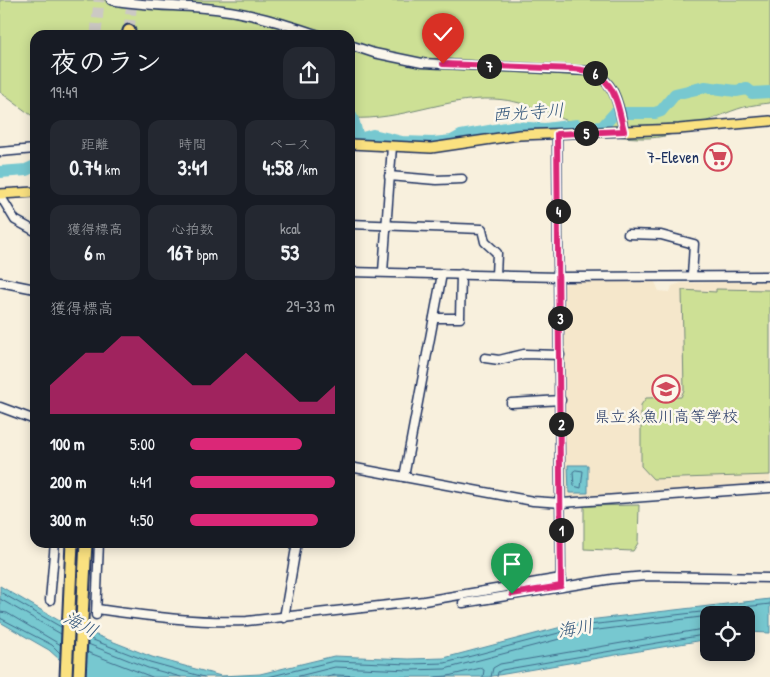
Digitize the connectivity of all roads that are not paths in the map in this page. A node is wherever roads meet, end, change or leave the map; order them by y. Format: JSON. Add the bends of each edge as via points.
{"nodes":[{"id":1,"x":111,"y":0,"type":"edge"},
{"id":2,"x":303,"y":30,"type":"edge"},
{"id":3,"x":355,"y":46,"type":"edge"},
{"id":4,"x":770,"y":121,"type":"edge"},
{"id":5,"x":624,"y":131,"type":"junction"},
{"id":6,"x":557,"y":134,"type":"junction"},
{"id":7,"x":355,"y":144,"type":"edge"},
{"id":8,"x":392,"y":146,"type":"junction"},
{"id":9,"x":30,"y":149,"type":"edge"},
{"id":10,"x":0,"y":152,"type":"edge"},
{"id":11,"x":389,"y":176,"type":"junction"},
{"id":12,"x":462,"y":179,"type":"dead end"},
{"id":13,"x":30,"y":192,"type":"edge"},
{"id":14,"x":0,"y":195,"type":"edge"},
{"id":15,"x":355,"y":224,"type":"edge"},
{"id":16,"x":386,"y":225,"type":"junction"},
{"id":17,"x":30,"y":228,"type":"edge"},
{"id":18,"x":628,"y":234,"type":"dead end"},
{"id":19,"x":355,"y":272,"type":"edge"},
{"id":20,"x":382,"y":272,"type":"junction"},
{"id":21,"x":442,"y":274,"type":"junction"},
{"id":22,"x":461,"y":274,"type":"junction"},
{"id":23,"x":496,"y":275,"type":"junction"},
{"id":24,"x":692,"y":276,"type":"junction"},
{"id":25,"x":770,"y":276,"type":"edge"},
{"id":26,"x":560,"y":277,"type":"junction"},
{"id":27,"x":0,"y":282,"type":"edge"},
{"id":28,"x":30,"y":288,"type":"edge"},
{"id":29,"x":434,"y":318,"type":"junction"},
{"id":30,"x":560,"y":355,"type":"junction"},
{"id":31,"x":486,"y":358,"type":"dead end"},
{"id":32,"x":561,"y":400,"type":"junction"},
{"id":33,"x":511,"y":403,"type":"dead end"},
{"id":34,"x":0,"y":407,"type":"edge"},
{"id":35,"x":30,"y":418,"type":"edge"},
{"id":36,"x":355,"y":468,"type":"edge"},
{"id":37,"x":404,"y":477,"type":"junction"},
{"id":38,"x":770,"y":488,"type":"edge"},
{"id":39,"x":562,"y":502,"type":"junction"},
{"id":40,"x":54,"y":548,"type":"edge"},
{"id":41,"x":72,"y":548,"type":"edge"},
{"id":42,"x":86,"y":548,"type":"edge"},
{"id":43,"x":99,"y":548,"type":"edge"},
{"id":44,"x":296,"y":548,"type":"edge"},
{"id":45,"x":770,"y":578,"type":"edge"},
{"id":46,"x":561,"y":582,"type":"junction"},
{"id":47,"x":50,"y":600,"type":"dead end"},
{"id":48,"x":462,"y":602,"type":"dead end"},
{"id":49,"x":284,"y":618,"type":"junction"},
{"id":50,"x":66,"y":677,"type":"edge"},
{"id":51,"x":79,"y":677,"type":"edge"}],
"edges":[{"from":1,"to":2,"type":"street","via":[[224,10]]},
{"from":3,"to":5,"type":"street","via":[[422,62],[589,71],[602,77],[613,90]]},
{"from":4,"to":5,"type":"main road"},
{"from":5,"to":6,"type":"main road"},
{"from":6,"to":8,"type":"main road","via":[[519,135],[431,148]]},
{"from":6,"to":26,"type":"street"},
{"from":7,"to":8,"type":"main road"},
{"from":8,"to":11,"type":"street"},
{"from":9,"to":10,"type":"street"},
{"from":11,"to":12,"type":"street"},
{"from":11,"to":16,"type":"street"},
{"from":13,"to":14,"type":"main road"},
{"from":14,"to":17,"type":"street","via":[[15,220]]},
{"from":15,"to":16,"type":"street"},
{"from":16,"to":20,"type":"street"},
{"from":16,"to":23,"type":"street","via":[[482,229],[485,242],[497,253]]},
{"from":18,"to":24,"type":"street","via":[[661,235],[694,244]]},
{"from":19,"to":20,"type":"street"},
{"from":20,"to":21,"type":"street"},
{"from":21,"to":22,"type":"street"},
{"from":21,"to":29,"type":"street"},
{"from":22,"to":23,"type":"street"},
{"from":22,"to":29,"type":"street","via":[[460,318]]},
{"from":23,"to":26,"type":"street"},
{"from":24,"to":25,"type":"street"},
{"from":24,"to":26,"type":"street"},
{"from":26,"to":30,"type":"street"},
{"from":27,"to":28,"type":"street"},
{"from":29,"to":37,"type":"street"},
{"from":30,"to":31,"type":"street","via":[[524,354],[499,360]]},
{"from":30,"to":32,"type":"street"},
{"from":32,"to":33,"type":"street"},
{"from":32,"to":39,"type":"street"},
{"from":34,"to":35,"type":"street"},
{"from":36,"to":37,"type":"street"},
{"from":37,"to":39,"type":"street","via":[[533,501]]},
{"from":38,"to":39,"type":"street"},
{"from":39,"to":46,"type":"street"},
{"from":40,"to":47,"type":"street"},
{"from":41,"to":50,"type":"highway"},
{"from":42,"to":51,"type":"highway"},
{"from":43,"to":49,"type":"street","via":[[97,612],[218,622]]},
{"from":44,"to":49,"type":"street"},
{"from":45,"to":46,"type":"street","via":[[646,576]]},
{"from":46,"to":48,"type":"street"},
{"from":46,"to":49,"type":"street"}]}
